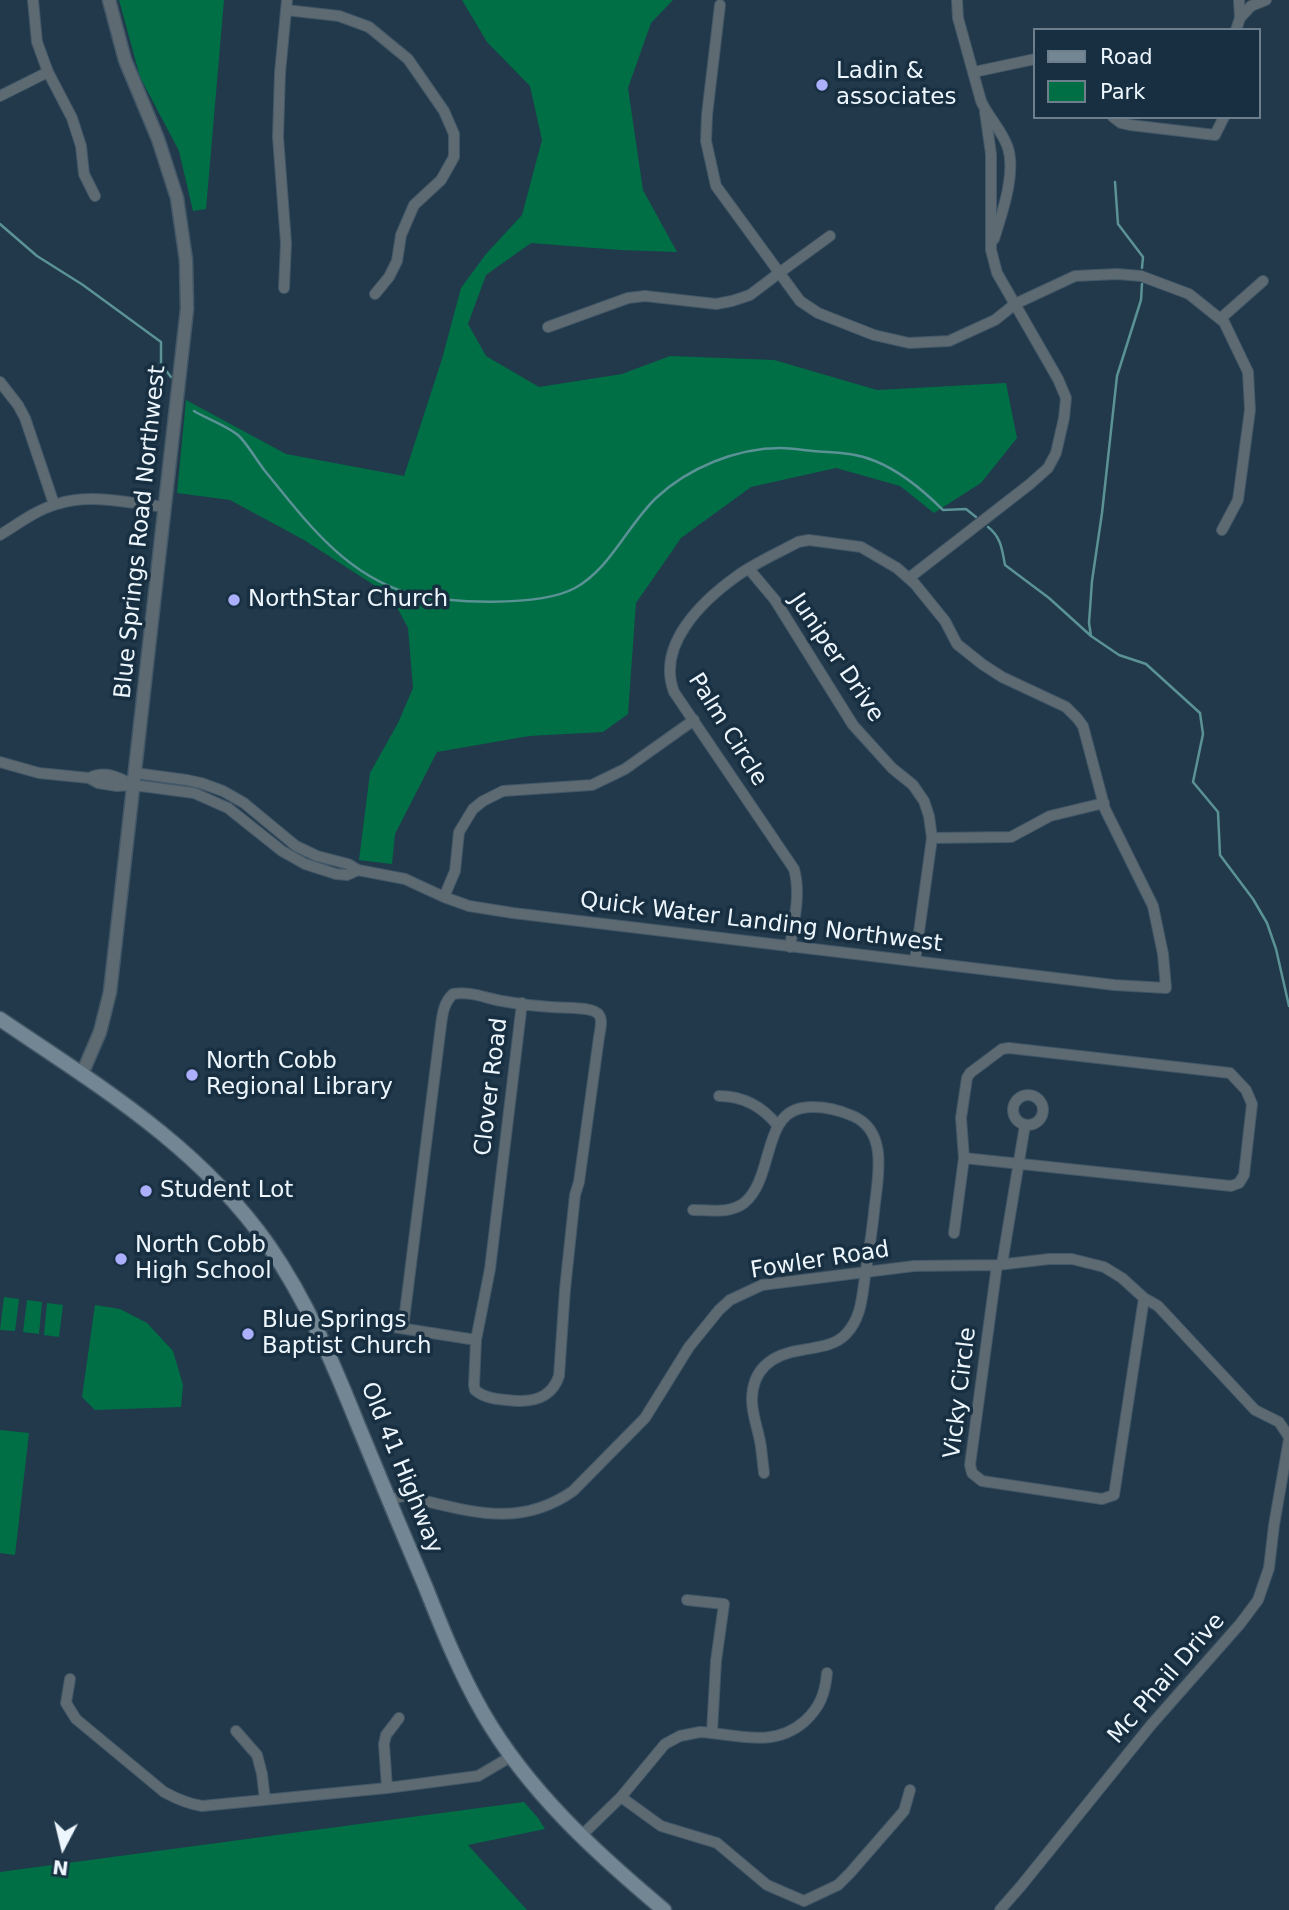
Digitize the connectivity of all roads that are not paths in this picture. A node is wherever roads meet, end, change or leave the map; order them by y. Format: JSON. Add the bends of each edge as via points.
{"nodes":[{"id":1,"x":33,"y":0,"type":"edge"},
{"id":2,"x":108,"y":0,"type":"edge"},
{"id":3,"x":957,"y":0,"type":"edge"},
{"id":4,"x":1239,"y":0,"type":"edge"},
{"id":5,"x":1266,"y":0,"type":"edge"},
{"id":6,"x":287,"y":5,"type":"edge"},
{"id":7,"x":720,"y":5,"type":"dead end"},
{"id":8,"x":1240,"y":18,"type":"junction"},
{"id":9,"x":1237,"y":28,"type":"edge"},
{"id":10,"x":1034,"y":59,"type":"edge"},
{"id":11,"x":48,"y":72,"type":"junction"},
{"id":12,"x":974,"y":72,"type":"junction"},
{"id":13,"x":0,"y":96,"type":"edge"},
{"id":14,"x":985,"y":112,"type":"junction"},
{"id":15,"x":1116,"y":119,"type":"edge"},
{"id":16,"x":1223,"y":119,"type":"edge"},
{"id":17,"x":717,"y":192,"type":"dead end"},
{"id":18,"x":96,"y":196,"type":"dead end"},
{"id":19,"x":830,"y":236,"type":"dead end"},
{"id":20,"x":991,"y":247,"type":"junction"},
{"id":21,"x":779,"y":273,"type":"junction"},
{"id":22,"x":1263,"y":281,"type":"dead end"},
{"id":23,"x":284,"y":288,"type":"dead end"},
{"id":24,"x":376,"y":294,"type":"dead end"},
{"id":25,"x":1015,"y":304,"type":"junction"},
{"id":26,"x":1220,"y":319,"type":"junction"},
{"id":27,"x":548,"y":327,"type":"dead end"},
{"id":28,"x":0,"y":382,"type":"edge"},
{"id":29,"x":54,"y":504,"type":"junction"},
{"id":30,"x":164,"y":507,"type":"junction"},
{"id":31,"x":1222,"y":530,"type":"dead end"},
{"id":32,"x":0,"y":536,"type":"edge"},
{"id":33,"x":749,"y":569,"type":"junction"},
{"id":34,"x":909,"y":578,"type":"junction"},
{"id":35,"x":694,"y":720,"type":"junction"},
{"id":36,"x":0,"y":762,"type":"edge"},
{"id":37,"x":134,"y":779,"type":"junction"},
{"id":38,"x":1104,"y":803,"type":"junction"},
{"id":39,"x":932,"y":838,"type":"junction"},
{"id":40,"x":444,"y":897,"type":"junction"},
{"id":41,"x":790,"y":947,"type":"junction"},
{"id":42,"x":915,"y":961,"type":"junction"},
{"id":43,"x":1167,"y":988,"type":"joint"},
{"id":44,"x":522,"y":1003,"type":"junction"},
{"id":45,"x":0,"y":1019,"type":"edge"},
{"id":46,"x":82,"y":1074,"type":"junction"},
{"id":47,"x":719,"y":1096,"type":"dead end"},
{"id":48,"x":1025,"y":1125,"type":"dead end"},
{"id":49,"x":778,"y":1126,"type":"junction"},
{"id":50,"x":964,"y":1158,"type":"junction"},
{"id":51,"x":1018,"y":1164,"type":"junction"},
{"id":52,"x":693,"y":1210,"type":"dead end"},
{"id":53,"x":954,"y":1233,"type":"dead end"},
{"id":54,"x":999,"y":1265,"type":"junction"},
{"id":55,"x":866,"y":1271,"type":"junction"},
{"id":56,"x":1144,"y":1298,"type":"junction"},
{"id":57,"x":317,"y":1328,"type":"junction"},
{"id":58,"x":402,"y":1328,"type":"junction"},
{"id":59,"x":476,"y":1340,"type":"junction"},
{"id":60,"x":1289,"y":1438,"type":"edge"},
{"id":61,"x":764,"y":1473,"type":"dead end"},
{"id":62,"x":389,"y":1500,"type":"junction"},
{"id":63,"x":687,"y":1600,"type":"dead end"},
{"id":64,"x":827,"y":1673,"type":"dead end"},
{"id":65,"x":70,"y":1679,"type":"dead end"},
{"id":66,"x":399,"y":1718,"type":"dead end"},
{"id":67,"x":236,"y":1731,"type":"dead end"},
{"id":68,"x":712,"y":1732,"type":"junction"},
{"id":69,"x":512,"y":1756,"type":"junction"},
{"id":70,"x":387,"y":1788,"type":"junction"},
{"id":71,"x":910,"y":1790,"type":"dead end"},
{"id":72,"x":621,"y":1797,"type":"junction"},
{"id":73,"x":265,"y":1800,"type":"junction"},
{"id":74,"x":581,"y":1836,"type":"junction"},
{"id":75,"x":664,"y":1910,"type":"edge"},
{"id":76,"x":1000,"y":1910,"type":"edge"}],
"edges":[{"from":1,"to":11,"type":"street","via":[[37,42]]},
{"from":2,"to":30,"type":"street","name":"Blue Springs Road Northwest","via":[[125,60],[172,178],[185,250],[187,309]]},
{"from":3,"to":12,"type":"street"},
{"from":4,"to":8,"type":"street"},
{"from":5,"to":8,"type":"street","via":[[1251,6]]},
{"from":6,"to":23,"type":"street","via":[[278,137],[286,243]]},
{"from":6,"to":24,"type":"street","via":[[369,27],[408,59],[444,111],[454,134],[454,157],[441,180],[414,205],[401,235],[397,261]]},
{"from":7,"to":21,"type":"street","via":[[706,141],[716,186]]},
{"from":8,"to":9,"type":"street"},
{"from":10,"to":12,"type":"street"},
{"from":11,"to":13,"type":"street"},
{"from":11,"to":18,"type":"street","via":[[72,118],[84,174]]},
{"from":12,"to":14,"type":"street"},
{"from":14,"to":20,"type":"street","via":[[991,154]]},
{"from":14,"to":20,"type":"street","via":[[1008,148],[1011,170]]},
{"from":15,"to":16,"type":"street","via":[[1130,125],[1215,135]]},
{"from":17,"to":21,"type":"street"},
{"from":19,"to":21,"type":"street"},
{"from":20,"to":25,"type":"street","via":[[997,273]]},
{"from":21,"to":25,"type":"street","via":[[800,301],[818,313],[909,343],[949,341],[995,320]]},
{"from":21,"to":27,"type":"street","via":[[750,295],[724,303],[628,298]]},
{"from":22,"to":26,"type":"street"},
{"from":25,"to":26,"type":"street","via":[[1075,276],[1117,274],[1141,276],[1189,295]]},
{"from":25,"to":34,"type":"street","via":[[1066,398],[1056,453],[1048,468],[1030,484]]},
{"from":26,"to":31,"type":"street","via":[[1248,372],[1250,410],[1238,499]]},
{"from":28,"to":29,"type":"street","via":[[25,418]]},
{"from":29,"to":30,"type":"street","via":[[87,499]]},
{"from":29,"to":32,"type":"street"},
{"from":30,"to":37,"type":"street","name":"Blue Springs Road Northwest"},
{"from":33,"to":34,"type":"street","name":"Palm Circle","via":[[809,540],[861,547]]},
{"from":33,"to":35,"type":"street","name":"Palm Circle","via":[[701,605],[672,655],[671,684]]},
{"from":33,"to":39,"type":"street","name":"Juniper Drive","via":[[775,600],[853,725],[924,801]]},
{"from":34,"to":38,"type":"street","name":"Palm Circle","via":[[957,644],[1002,677],[1066,707],[1077,718]]},
{"from":35,"to":40,"type":"street","via":[[625,769],[592,785],[503,791],[483,801],[459,832],[455,871]]},
{"from":35,"to":41,"type":"street","name":"Palm Circle","via":[[794,869],[798,882]]},
{"from":36,"to":37,"type":"street","name":"Quick Water Landing Northwest","via":[[108,785]]},
{"from":37,"to":40,"type":"street","name":"Quick Water Landing Northwest","via":[[187,780],[213,787],[244,803],[296,846],[358,870],[405,879]]},
{"from":37,"to":46,"type":"street","name":"Blue Springs Road Northwest","via":[[107,1008]]},
{"from":38,"to":39,"type":"street","via":[[1050,816],[1011,838]]},
{"from":38,"to":43,"type":"street","name":"Palm Circle","via":[[1153,906]]},
{"from":39,"to":42,"type":"street","name":"Juniper Drive"},
{"from":40,"to":41,"type":"street","name":"Quick Water Landing Northwest","via":[[489,910]]},
{"from":41,"to":42,"type":"street","name":"Quick Water Landing Northwest"},
{"from":42,"to":43,"type":"street","name":"Quick Water Landing Northwest"},
{"from":44,"to":58,"type":"street","name":"Clover Road","via":[[459,993],[449,997],[444,1006]]},
{"from":44,"to":59,"type":"street","name":"Clover Road","via":[[490,1269]]},
{"from":44,"to":59,"type":"street","name":"Clover Road","via":[[596,1012],[601,1022],[575,1195],[556,1385],[541,1398],[526,1402],[479,1394],[473,1376]]},
{"from":45,"to":46,"type":"main road","name":"Old 41 Highway"},
{"from":46,"to":57,"type":"main road","name":"Old 41 Highway","via":[[150,1122],[210,1175],[269,1245]]},
{"from":47,"to":49,"type":"street","via":[[759,1106]]},
{"from":48,"to":51,"type":"street"},
{"from":49,"to":52,"type":"street","via":[[764,1173],[744,1203],[730,1210]]},
{"from":49,"to":55,"type":"street","via":[[792,1110],[834,1108],[858,1118],[873,1132],[879,1157]]},
{"from":50,"to":51,"type":"street"},
{"from":50,"to":51,"type":"street","via":[[961,1118],[967,1078],[1002,1049],[1230,1073],[1251,1097],[1244,1175],[1231,1186]]},
{"from":50,"to":53,"type":"street"},
{"from":51,"to":54,"type":"street"},
{"from":54,"to":55,"type":"street","name":"Fowler Road"},
{"from":54,"to":56,"type":"street","name":"Fowler Road","via":[[1072,1259],[1104,1268]]},
{"from":54,"to":56,"type":"street","name":"Vicky Circle","via":[[970,1465],[982,1481],[1102,1499],[1114,1495]]},
{"from":55,"to":61,"type":"street","via":[[862,1302],[844,1337],[828,1345],[786,1352],[759,1370],[751,1401]]},
{"from":55,"to":62,"type":"street","name":"Fowler Road","via":[[762,1285],[730,1300],[689,1347],[645,1418],[559,1501],[528,1512],[492,1514],[403,1496]]},
{"from":56,"to":60,"type":"street","name":"Fowler Road","via":[[1158,1306],[1255,1410],[1279,1423]]},
{"from":57,"to":58,"type":"street","via":[[348,1319]]},
{"from":57,"to":62,"type":"main road","name":"Old 41 Highway"},
{"from":58,"to":59,"type":"street"},
{"from":60,"to":76,"type":"street","name":"Mc Phail Drive","via":[[1269,1568],[1258,1600]]},
{"from":62,"to":69,"type":"main road","name":"Old 41 Highway","via":[[461,1672]]},
{"from":63,"to":68,"type":"street","via":[[724,1604]]},
{"from":64,"to":68,"type":"street","via":[[817,1708],[789,1733],[759,1738]]},
{"from":65,"to":73,"type":"street","via":[[66,1703],[76,1719],[175,1798],[202,1806]]},
{"from":66,"to":70,"type":"street","via":[[384,1744]]},
{"from":67,"to":73,"type":"street","via":[[257,1755]]},
{"from":68,"to":72,"type":"street","via":[[690,1732],[671,1740]]},
{"from":69,"to":70,"type":"street","via":[[478,1776]]},
{"from":69,"to":74,"type":"main road","name":"Old 41 Highway"},
{"from":70,"to":73,"type":"street"},
{"from":71,"to":72,"type":"street","via":[[904,1811],[850,1873],[838,1885],[804,1901],[767,1885],[717,1843],[661,1826]]},
{"from":72,"to":74,"type":"street"},
{"from":74,"to":75,"type":"main road","name":"Old 41 Highway"}]}
